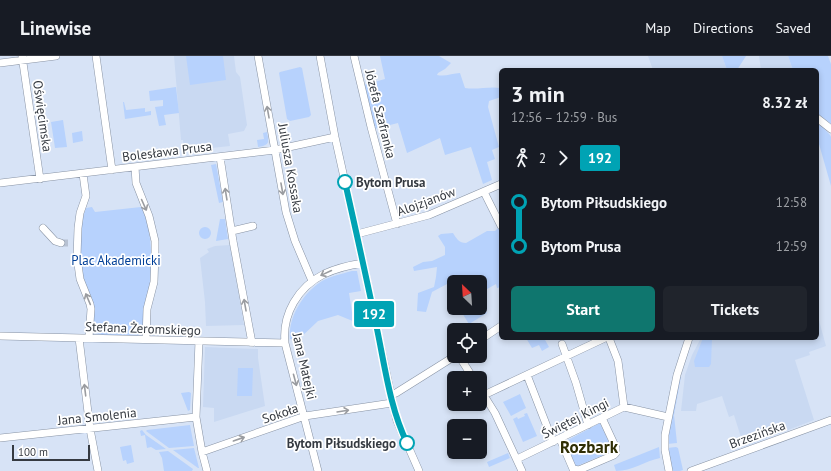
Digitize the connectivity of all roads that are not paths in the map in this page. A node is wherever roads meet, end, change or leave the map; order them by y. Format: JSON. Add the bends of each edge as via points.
{"nodes":[{"id":1,"x":56,"y":56,"type":"edge"},
{"id":2,"x":96,"y":56,"type":"edge"},
{"id":3,"x":258,"y":56,"type":"edge"},
{"id":4,"x":320,"y":56,"type":"edge"},
{"id":5,"x":354,"y":56,"type":"edge"},
{"id":6,"x":22,"y":58,"type":"edge"},
{"id":7,"x":0,"y":63,"type":"edge"},
{"id":8,"x":819,"y":119,"type":"edge"},
{"id":9,"x":831,"y":129,"type":"edge"},
{"id":10,"x":335,"y":138,"type":"junction"},
{"id":11,"x":275,"y":150,"type":"junction"},
{"id":12,"x":220,"y":157,"type":"junction"},
{"id":13,"x":135,"y":168,"type":"junction"},
{"id":14,"x":112,"y":170,"type":"junction"},
{"id":15,"x":83,"y":174,"type":"junction"},
{"id":16,"x":40,"y":179,"type":"junction"},
{"id":17,"x":0,"y":183,"type":"edge"},
{"id":18,"x":499,"y":185,"type":"edge"},
{"id":19,"x":485,"y":194,"type":"dead end"},
{"id":20,"x":499,"y":222,"type":"edge"},
{"id":21,"x":397,"y":224,"type":"junction"},
{"id":22,"x":253,"y":226,"type":"dead end"},
{"id":23,"x":43,"y":228,"type":"dead end"},
{"id":24,"x":232,"y":230,"type":"junction"},
{"id":25,"x":357,"y":234,"type":"junction"},
{"id":26,"x":61,"y":243,"type":"tunnel mouth"},
{"id":27,"x":363,"y":263,"type":"junction"},
{"id":28,"x":312,"y":281,"type":"junction"},
{"id":29,"x":499,"y":327,"type":"edge"},
{"id":30,"x":487,"y":335,"type":"edge"},
{"id":31,"x":0,"y":336,"type":"edge"},
{"id":32,"x":79,"y":338,"type":"junction"},
{"id":33,"x":89,"y":338,"type":"junction"},
{"id":34,"x":146,"y":339,"type":"junction"},
{"id":35,"x":601,"y":340,"type":"edge"},
{"id":36,"x":610,"y":340,"type":"edge"},
{"id":37,"x":686,"y":340,"type":"edge"},
{"id":38,"x":199,"y":341,"type":"junction"},
{"id":39,"x":252,"y":343,"type":"junction"},
{"id":40,"x":285,"y":343,"type":"junction"},
{"id":41,"x":562,"y":344,"type":"dead end"},
{"id":42,"x":568,"y":356,"type":"junction"},
{"id":43,"x":447,"y":361,"type":"edge"},
{"id":44,"x":527,"y":375,"type":"junction"},
{"id":45,"x":487,"y":394,"type":"edge"},
{"id":46,"x":391,"y":395,"type":"junction"},
{"id":47,"x":487,"y":400,"type":"edge"},
{"id":48,"x":392,"y":403,"type":"junction"},
{"id":49,"x":624,"y":407,"type":"junction"},
{"id":50,"x":305,"y":416,"type":"junction"},
{"id":51,"x":196,"y":417,"type":"junction"},
{"id":52,"x":668,"y":417,"type":"junction"},
{"id":53,"x":602,"y":418,"type":"junction"},
{"id":54,"x":831,"y":420,"type":"edge"},
{"id":55,"x":588,"y":425,"type":"junction"},
{"id":56,"x":90,"y":429,"type":"junction"},
{"id":57,"x":0,"y":438,"type":"edge"},
{"id":58,"x":556,"y":441,"type":"junction"},
{"id":59,"x":202,"y":452,"type":"junction"},
{"id":60,"x":517,"y":459,"type":"junction"},
{"id":61,"x":589,"y":469,"type":"edge"},
{"id":62,"x":98,"y":471,"type":"edge"},
{"id":63,"x":207,"y":471,"type":"edge"},
{"id":64,"x":318,"y":471,"type":"edge"},
{"id":65,"x":419,"y":471,"type":"edge"},
{"id":66,"x":522,"y":471,"type":"edge"},
{"id":67,"x":669,"y":471,"type":"edge"},
{"id":68,"x":691,"y":471,"type":"edge"}],
"edges":[{"from":1,"to":6,"type":"street"},
{"from":2,"to":14,"type":"street"},
{"from":11,"to":3,"type":"street","name":"Juliusza Kossaka","one_way":true},
{"from":4,"to":10,"type":"street"},
{"from":5,"to":21,"type":"street","name":"Józefa Szafranka"},
{"from":6,"to":7,"type":"street"},
{"from":6,"to":16,"type":"street","name":"Oświęcimska"},
{"from":8,"to":9,"type":"street"},
{"from":10,"to":11,"type":"street","name":"Bolesława Prusa"},
{"from":10,"to":25,"type":"street"},
{"from":11,"to":12,"type":"street","name":"Bolesława Prusa"},
{"from":11,"to":28,"type":"street","name":"Juliusza Kossaka","one_way":true,"via":[[290,228]]},
{"from":12,"to":13,"type":"street","name":"Bolesława Prusa"},
{"from":24,"to":12,"type":"street","one_way":true},
{"from":13,"to":14,"type":"street","name":"Bolesława Prusa"},
{"from":13,"to":34,"type":"street","one_way":true,"via":[[137,189],[149,216],[155,247],[154,282],[147,309]]},
{"from":14,"to":15,"type":"street","name":"Bolesława Prusa"},
{"from":15,"to":16,"type":"street","name":"Bolesława Prusa"},
{"from":33,"to":15,"type":"street","one_way":true,"via":[[91,310],[80,279],[74,243],[86,196]]},
{"from":16,"to":17,"type":"street","name":"Bolesława Prusa"},
{"from":18,"to":21,"type":"street","name":"Alojzjanów","via":[[429,215]]},
{"from":19,"to":20,"type":"street"},
{"from":21,"to":25,"type":"street","name":"Alojzjanów"},
{"from":22,"to":24,"type":"street"},
{"from":23,"to":26,"type":"street","via":[[55,241]]},
{"from":39,"to":24,"type":"street","one_way":true},
{"from":25,"to":27,"type":"street"},
{"from":27,"to":28,"type":"street","name":"Jana Matejki","one_way":true,"via":[[336,269]]},
{"from":27,"to":46,"type":"street"},
{"from":28,"to":40,"type":"street","name":"Jana Matejki","via":[[294,301],[288,314]]},
{"from":29,"to":30,"type":"street"},
{"from":31,"to":32,"type":"street","name":"Stefana Żeromskiego"},
{"from":32,"to":33,"type":"street","name":"Stefana Żeromskiego"},
{"from":56,"to":32,"type":"street","one_way":true},
{"from":33,"to":34,"type":"street","name":"Stefana Żeromskiego"},
{"from":34,"to":38,"type":"street","name":"Stefana Żeromskiego"},
{"from":35,"to":42,"type":"street"},
{"from":36,"to":49,"type":"street","via":[[618,362]]},
{"from":37,"to":52,"type":"street"},
{"from":38,"to":39,"type":"street","name":"Stefana Żeromskiego"},
{"from":38,"to":51,"type":"street"},
{"from":39,"to":40,"type":"street","name":"Stefana Żeromskiego"},
{"from":40,"to":50,"type":"street","name":"Jana Matejki","one_way":true},
{"from":41,"to":42,"type":"street"},
{"from":42,"to":44,"type":"street"},
{"from":42,"to":55,"type":"street"},
{"from":43,"to":46,"type":"street"},
{"from":44,"to":45,"type":"street"},
{"from":44,"to":58,"type":"street"},
{"from":46,"to":48,"type":"street"},
{"from":47,"to":60,"type":"street"},
{"from":50,"to":48,"type":"street","name":"Sokoła","one_way":true},
{"from":48,"to":65,"type":"street"},
{"from":49,"to":52,"type":"street","name":"Świętej Kingi"},
{"from":49,"to":53,"type":"street","name":"Świętej Kingi"},
{"from":59,"to":50,"type":"street","name":"Sokoła","one_way":true},
{"from":50,"to":64,"type":"street","name":"Jana Matejki"},
{"from":51,"to":56,"type":"street","name":"Jana Smolenia"},
{"from":51,"to":59,"type":"street"},
{"from":52,"to":67,"type":"street","via":[[664,446]]},
{"from":53,"to":55,"type":"street","name":"Świętej Kingi"},
{"from":53,"to":61,"type":"street","via":[[616,453]]},
{"from":54,"to":68,"type":"street","name":"Brzezińska"},
{"from":55,"to":58,"type":"street","name":"Świętej Kingi"},
{"from":56,"to":57,"type":"street","name":"Jana Smolenia"},
{"from":56,"to":62,"type":"street"},
{"from":58,"to":60,"type":"street","name":"Świętej Kingi"},
{"from":58,"to":61,"type":"street","via":[[572,468]]},
{"from":59,"to":63,"type":"street"},
{"from":60,"to":66,"type":"street"}]}
